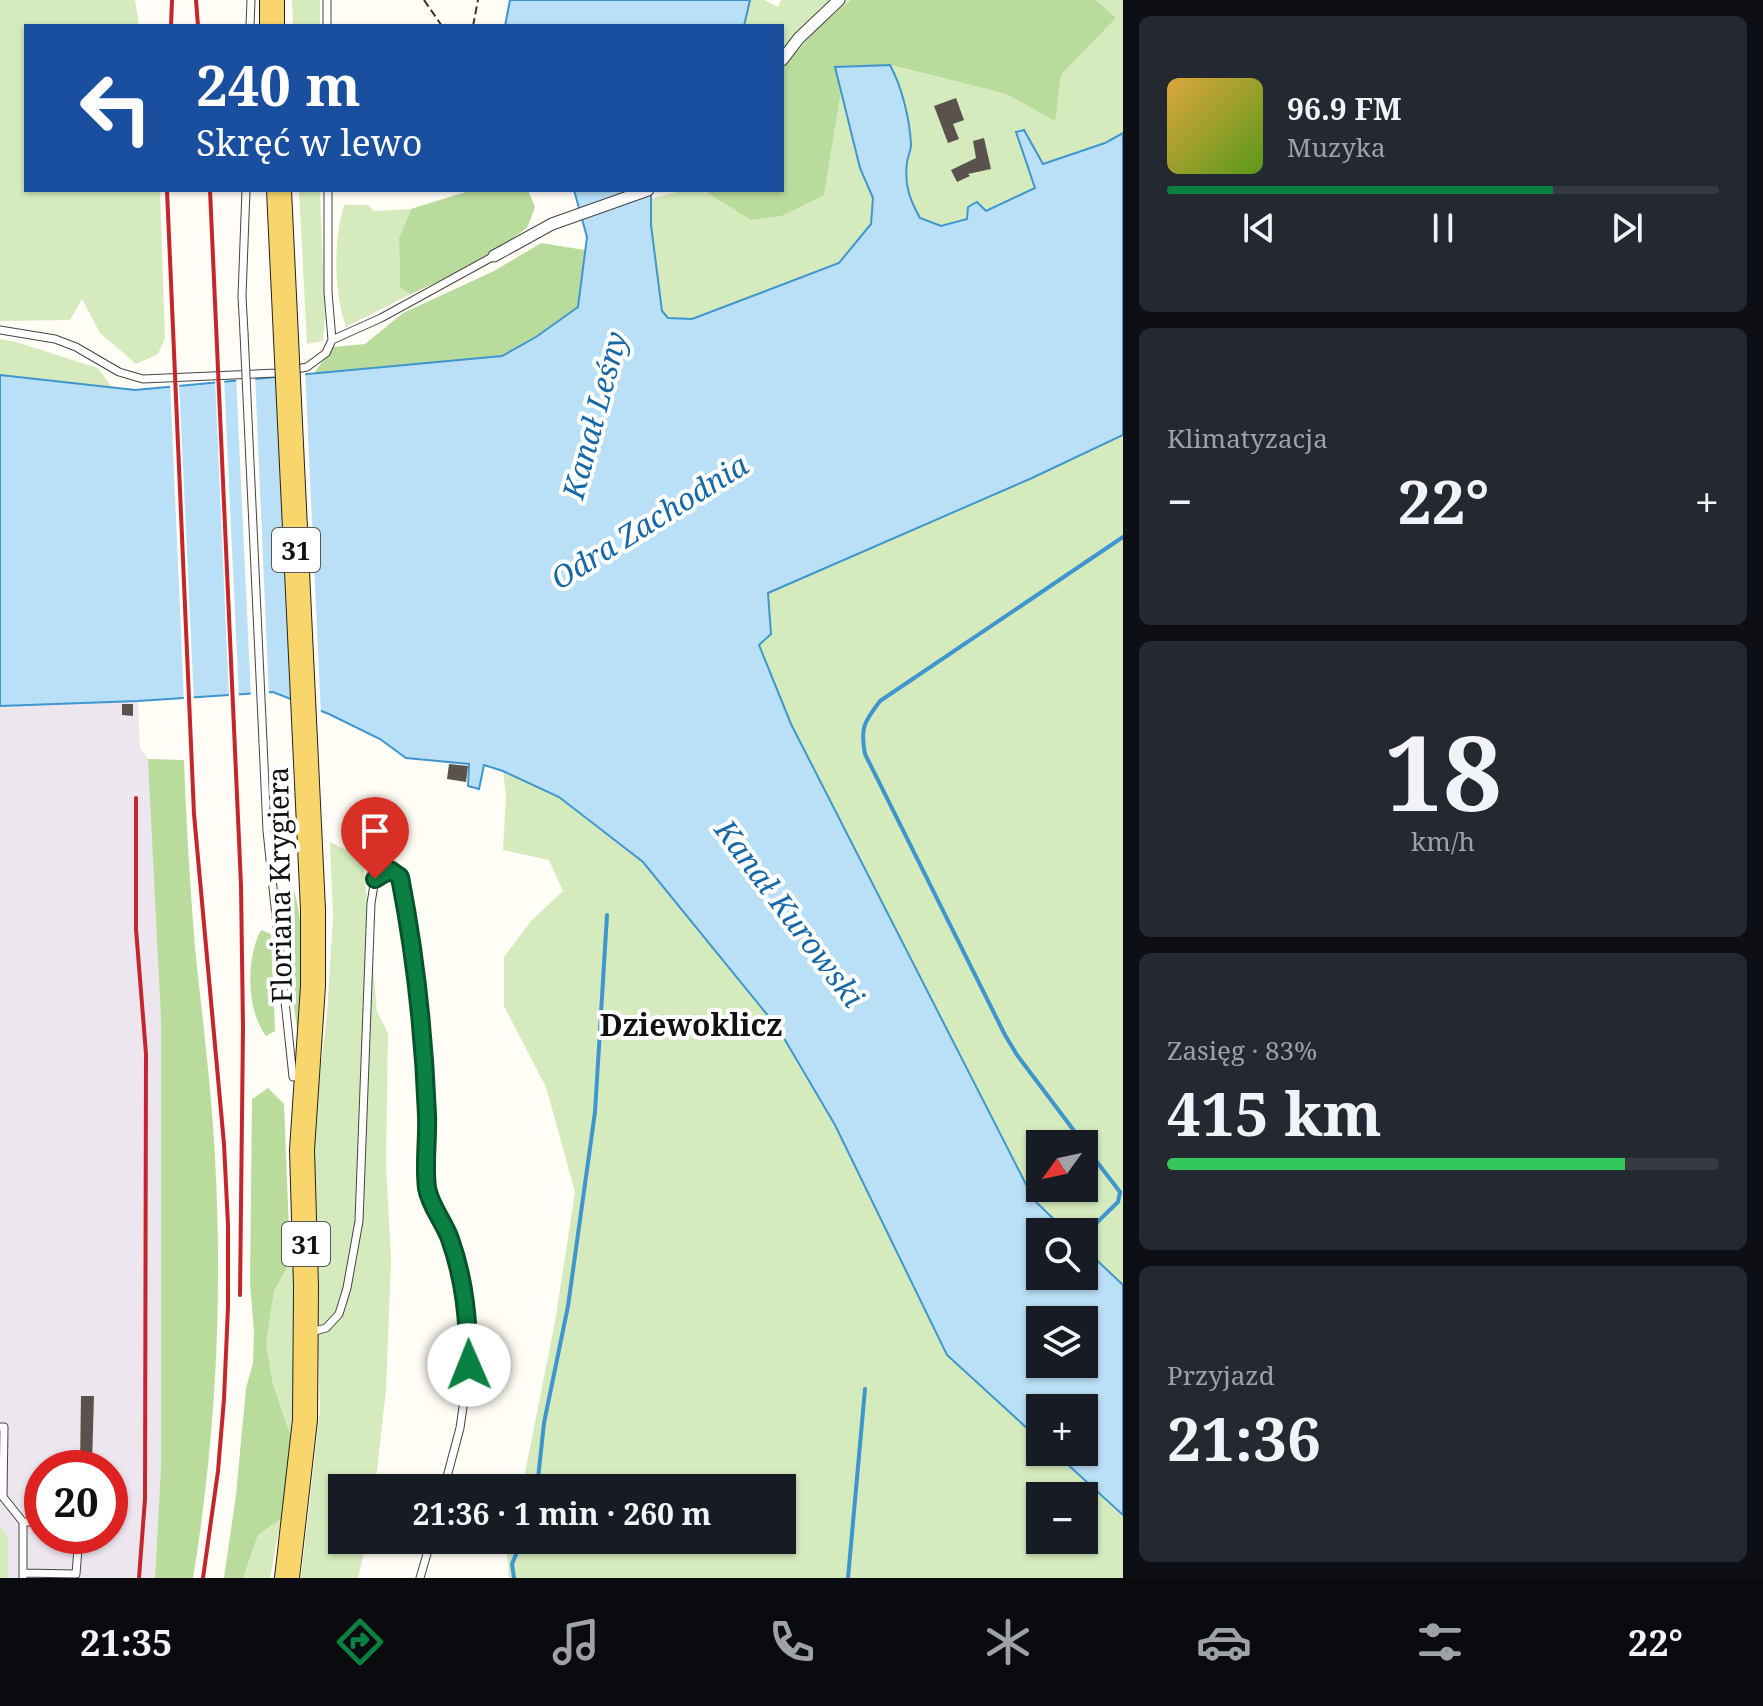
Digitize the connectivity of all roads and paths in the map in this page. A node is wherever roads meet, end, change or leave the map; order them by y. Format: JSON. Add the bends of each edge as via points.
{"nodes":[{"id":1,"x":251,"y":0,"type":"edge"},
{"id":2,"x":272,"y":0,"type":"edge"},
{"id":3,"x":327,"y":0,"type":"edge"},
{"id":4,"x":424,"y":0,"type":"edge"},
{"id":5,"x":478,"y":0,"type":"edge"},
{"id":6,"x":839,"y":0,"type":"edge"},
{"id":7,"x":250,"y":24,"type":"edge"},
{"id":8,"x":272,"y":24,"type":"edge"},
{"id":9,"x":327,"y":24,"type":"edge"},
{"id":10,"x":441,"y":24,"type":"edge"},
{"id":11,"x":473,"y":24,"type":"edge"},
{"id":12,"x":784,"y":57,"type":"edge"},
{"id":13,"x":246,"y":192,"type":"edge"},
{"id":14,"x":279,"y":192,"type":"edge"},
{"id":15,"x":328,"y":192,"type":"edge"},
{"id":16,"x":642,"y":192,"type":"edge"},
{"id":17,"x":494,"y":256,"type":"joint"},
{"id":18,"x":0,"y":330,"type":"edge"},
{"id":19,"x":332,"y":340,"type":"junction"},
{"id":20,"x":293,"y":1077,"type":"dead end"},
{"id":21,"x":306,"y":1332,"type":"junction"},
{"id":22,"x":0,"y":1427,"type":"edge"},
{"id":23,"x":448,"y":1474,"type":"edge"},
{"id":24,"x":23,"y":1522,"type":"joint"},
{"id":25,"x":78,"y":1554,"type":"edge"},
{"id":26,"x":427,"y":1554,"type":"edge"},
{"id":27,"x":23,"y":1576,"type":"edge"},
{"id":28,"x":287,"y":1578,"type":"edge"},
{"id":29,"x":420,"y":1578,"type":"edge"}],
"edges":[{"from":1,"to":7,"type":"lane"},
{"from":2,"to":8,"type":"main road"},
{"from":3,"to":9,"type":"lane"},
{"from":4,"to":10,"type":"path"},
{"from":5,"to":11,"type":"path"},
{"from":6,"to":12,"type":"street"},
{"from":13,"to":20,"type":"lane","name":"Floriana Krygiera","bridge":true,"via":[[244,333],[267,831]]},
{"from":14,"to":21,"type":"main road","name":"Floriana Krygiera","number":"31","bridge":true,"via":[[313,910],[313,999],[302,1150]]},
{"from":15,"to":19,"type":"lane"},
{"from":16,"to":17,"type":"street","via":[[562,220]]},
{"from":17,"to":19,"type":"lane"},
{"from":18,"to":19,"type":"lane","via":[[55,339],[143,379],[298,371],[318,361]]},
{"from":21,"to":23,"type":"lane","via":[[326,1328],[339,1314],[353,1256],[362,1191],[371,903],[375,879],[390,870],[400,877],[414,967],[427,1115],[427,1189],[449,1236],[469,1321],[469,1365]]},
{"from":21,"to":28,"type":"main road","name":"Floriana Krygiera","number":"31","via":[[305,1420]]},
{"from":22,"to":24,"type":"lane","via":[[3,1497]]},
{"from":24,"to":27,"type":"lane"},
{"from":25,"to":27,"type":"lane","via":[[76,1574]]},
{"from":26,"to":29,"type":"lane"}]}
